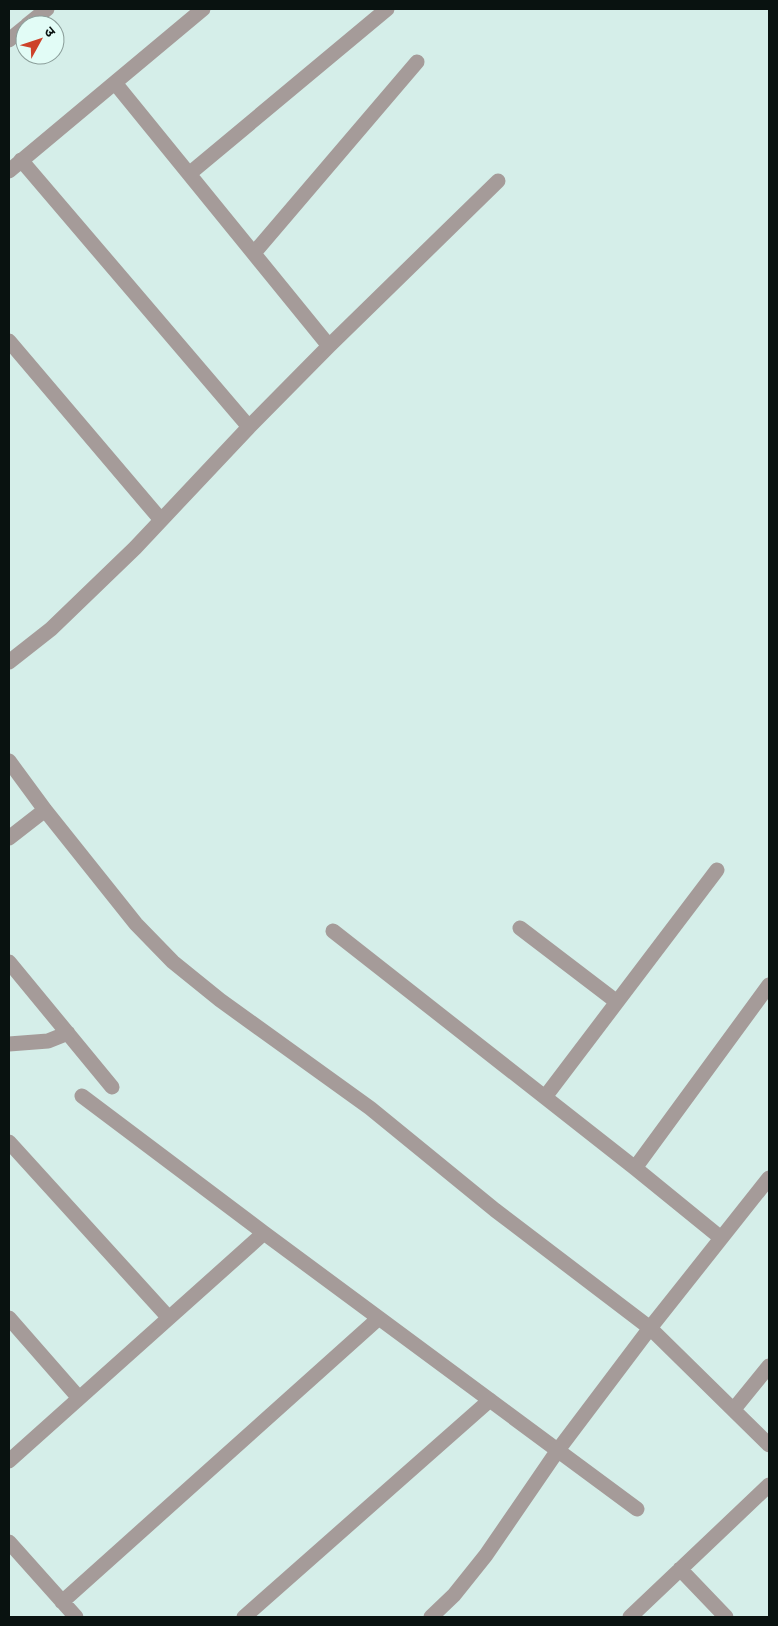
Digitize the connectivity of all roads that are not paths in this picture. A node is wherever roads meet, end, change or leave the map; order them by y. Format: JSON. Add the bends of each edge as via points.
{"nodes":[{"id":1,"x":203,"y":9,"type":"edge"},
{"id":2,"x":387,"y":9,"type":"edge"},
{"id":3,"x":417,"y":62,"type":"dead end"},
{"id":4,"x":115,"y":83,"type":"junction"},
{"id":5,"x":22,"y":160,"type":"junction"},
{"id":6,"x":9,"y":171,"type":"edge"},
{"id":7,"x":189,"y":174,"type":"junction"},
{"id":8,"x":498,"y":181,"type":"dead end"},
{"id":9,"x":254,"y":253,"type":"junction"},
{"id":10,"x":9,"y":341,"type":"edge"},
{"id":11,"x":329,"y":346,"type":"junction"},
{"id":12,"x":249,"y":427,"type":"junction"},
{"id":13,"x":161,"y":520,"type":"junction"},
{"id":14,"x":9,"y":662,"type":"edge"},
{"id":15,"x":9,"y":762,"type":"edge"},
{"id":16,"x":45,"y":810,"type":"junction"},
{"id":17,"x":9,"y":838,"type":"edge"},
{"id":18,"x":717,"y":870,"type":"dead end"},
{"id":19,"x":520,"y":928,"type":"dead end"},
{"id":20,"x":332,"y":931,"type":"dead end"},
{"id":21,"x":9,"y":962,"type":"edge"},
{"id":22,"x":769,"y":985,"type":"edge"},
{"id":23,"x":617,"y":1002,"type":"junction"},
{"id":24,"x":68,"y":1033,"type":"junction"},
{"id":25,"x":9,"y":1044,"type":"edge"},
{"id":26,"x":112,"y":1087,"type":"dead end"},
{"id":27,"x":82,"y":1096,"type":"dead end"},
{"id":28,"x":545,"y":1097,"type":"junction"},
{"id":29,"x":9,"y":1142,"type":"edge"},
{"id":30,"x":635,"y":1168,"type":"junction"},
{"id":31,"x":769,"y":1178,"type":"edge"},
{"id":32,"x":264,"y":1233,"type":"junction"},
{"id":33,"x":722,"y":1238,"type":"junction"},
{"id":34,"x":9,"y":1318,"type":"edge"},
{"id":35,"x":168,"y":1318,"type":"junction"},
{"id":36,"x":379,"y":1318,"type":"junction"},
{"id":37,"x":650,"y":1328,"type":"junction"},
{"id":38,"x":769,"y":1366,"type":"edge"},
{"id":39,"x":79,"y":1398,"type":"junction"},
{"id":40,"x":490,"y":1400,"type":"junction"},
{"id":41,"x":734,"y":1409,"type":"junction"},
{"id":42,"x":769,"y":1445,"type":"edge"},
{"id":43,"x":558,"y":1450,"type":"junction"},
{"id":44,"x":9,"y":1461,"type":"edge"},
{"id":45,"x":769,"y":1485,"type":"edge"},
{"id":46,"x":637,"y":1509,"type":"dead end"},
{"id":47,"x":9,"y":1542,"type":"edge"},
{"id":48,"x":680,"y":1569,"type":"junction"},
{"id":49,"x":62,"y":1602,"type":"junction"},
{"id":50,"x":76,"y":1617,"type":"edge"},
{"id":51,"x":244,"y":1617,"type":"edge"},
{"id":52,"x":430,"y":1617,"type":"edge"},
{"id":53,"x":630,"y":1617,"type":"edge"},
{"id":54,"x":726,"y":1617,"type":"edge"}],
"edges":[{"from":1,"to":4,"type":"street"},
{"from":2,"to":7,"type":"street"},
{"from":3,"to":9,"type":"street"},
{"from":4,"to":5,"type":"street"},
{"from":4,"to":7,"type":"street"},
{"from":5,"to":6,"type":"street"},
{"from":5,"to":12,"type":"street"},
{"from":7,"to":9,"type":"street"},
{"from":8,"to":11,"type":"street"},
{"from":9,"to":11,"type":"street"},
{"from":10,"to":13,"type":"street"},
{"from":11,"to":12,"type":"street"},
{"from":12,"to":13,"type":"street"},
{"from":13,"to":14,"type":"street","via":[[51,629]]},
{"from":15,"to":16,"type":"street"},
{"from":16,"to":17,"type":"street"},
{"from":16,"to":37,"type":"street","via":[[136,924],[173,962],[220,1000],[370,1108],[495,1210]]},
{"from":18,"to":23,"type":"street"},
{"from":19,"to":23,"type":"street"},
{"from":20,"to":28,"type":"street"},
{"from":21,"to":24,"type":"street"},
{"from":22,"to":30,"type":"street"},
{"from":23,"to":28,"type":"street"},
{"from":24,"to":25,"type":"street","via":[[48,1042]]},
{"from":24,"to":26,"type":"street"},
{"from":27,"to":32,"type":"street"},
{"from":28,"to":30,"type":"street"},
{"from":29,"to":35,"type":"street"},
{"from":30,"to":33,"type":"street"},
{"from":31,"to":33,"type":"street"},
{"from":32,"to":35,"type":"street"},
{"from":32,"to":36,"type":"street"},
{"from":33,"to":37,"type":"street"},
{"from":34,"to":39,"type":"street"},
{"from":35,"to":39,"type":"street"},
{"from":36,"to":40,"type":"street"},
{"from":36,"to":49,"type":"street"},
{"from":37,"to":41,"type":"street"},
{"from":37,"to":43,"type":"street"},
{"from":38,"to":41,"type":"street"},
{"from":39,"to":44,"type":"street"},
{"from":40,"to":43,"type":"street"},
{"from":40,"to":51,"type":"street"},
{"from":41,"to":42,"type":"street"},
{"from":43,"to":46,"type":"street"},
{"from":43,"to":52,"type":"street","via":[[486,1555],[454,1595]]},
{"from":45,"to":48,"type":"street"},
{"from":47,"to":49,"type":"street"},
{"from":48,"to":53,"type":"street"},
{"from":48,"to":54,"type":"street"},
{"from":49,"to":50,"type":"street"}]}
